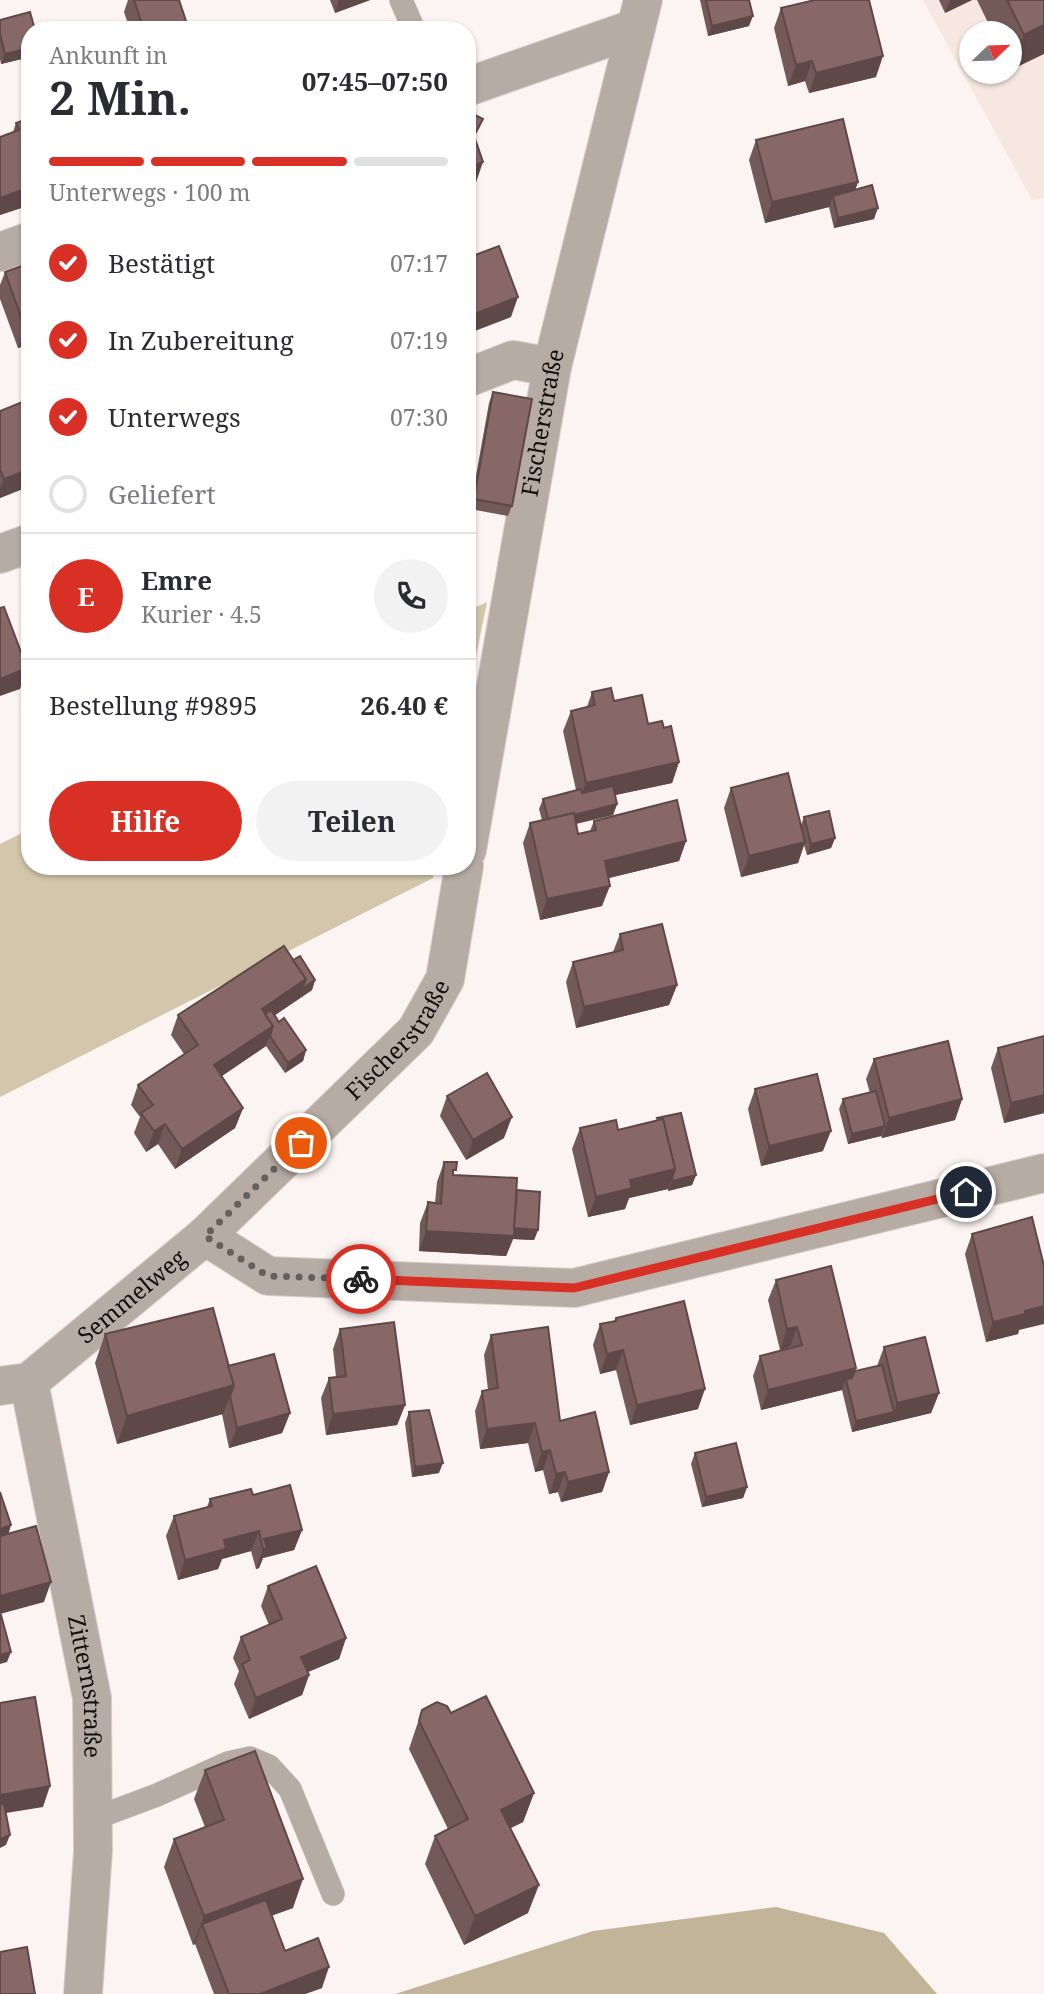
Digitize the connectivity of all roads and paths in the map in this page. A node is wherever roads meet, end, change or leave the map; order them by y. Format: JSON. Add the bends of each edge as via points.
{"nodes":[{"id":1,"x":401,"y":0,"type":"edge"},
{"id":2,"x":639,"y":14,"type":"edge"},
{"id":3,"x":410,"y":21,"type":"edge"},
{"id":4,"x":476,"y":83,"type":"edge"},
{"id":5,"x":21,"y":244,"type":"edge"},
{"id":6,"x":0,"y":252,"type":"edge"},
{"id":7,"x":552,"y":367,"type":"junction"},
{"id":8,"x":476,"y":374,"type":"edge"},
{"id":9,"x":21,"y":546,"type":"edge"},
{"id":10,"x":0,"y":554,"type":"edge"},
{"id":11,"x":476,"y":799,"type":"edge"},
{"id":12,"x":462,"y":875,"type":"edge"},
{"id":13,"x":1044,"y":1173,"type":"edge"},
{"id":14,"x":205,"y":1236,"type":"junction"},
{"id":15,"x":15,"y":1384,"type":"edge"},
{"id":16,"x":93,"y":1819,"type":"junction"},
{"id":17,"x":333,"y":1894,"type":"dead end"},
{"id":18,"x":83,"y":1994,"type":"edge"}],
"edges":[{"from":1,"to":3,"type":"lane"},
{"from":2,"to":4,"type":"street"},
{"from":2,"to":7,"type":"street","name":"Fischerstraße"},
{"from":5,"to":6,"type":"street"},
{"from":7,"to":8,"type":"street","via":[[513,360]]},
{"from":7,"to":11,"type":"street","name":"Fischerstraße"},
{"from":9,"to":10,"type":"street"},
{"from":12,"to":14,"type":"street","name":"Fischerstraße","via":[[445,979],[416,1031]]},
{"from":13,"to":14,"type":"street","name":"Semmelweg","via":[[574,1288],[268,1276]]},
{"from":14,"to":15,"type":"street","name":"Semmelweg"},
{"from":15,"to":16,"type":"street","name":"Zitternstraße","via":[[92,1698]]},
{"from":16,"to":17,"type":"lane","via":[[250,1758],[269,1766],[290,1789]]},
{"from":16,"to":18,"type":"street","name":"Zitternstraße"}]}
